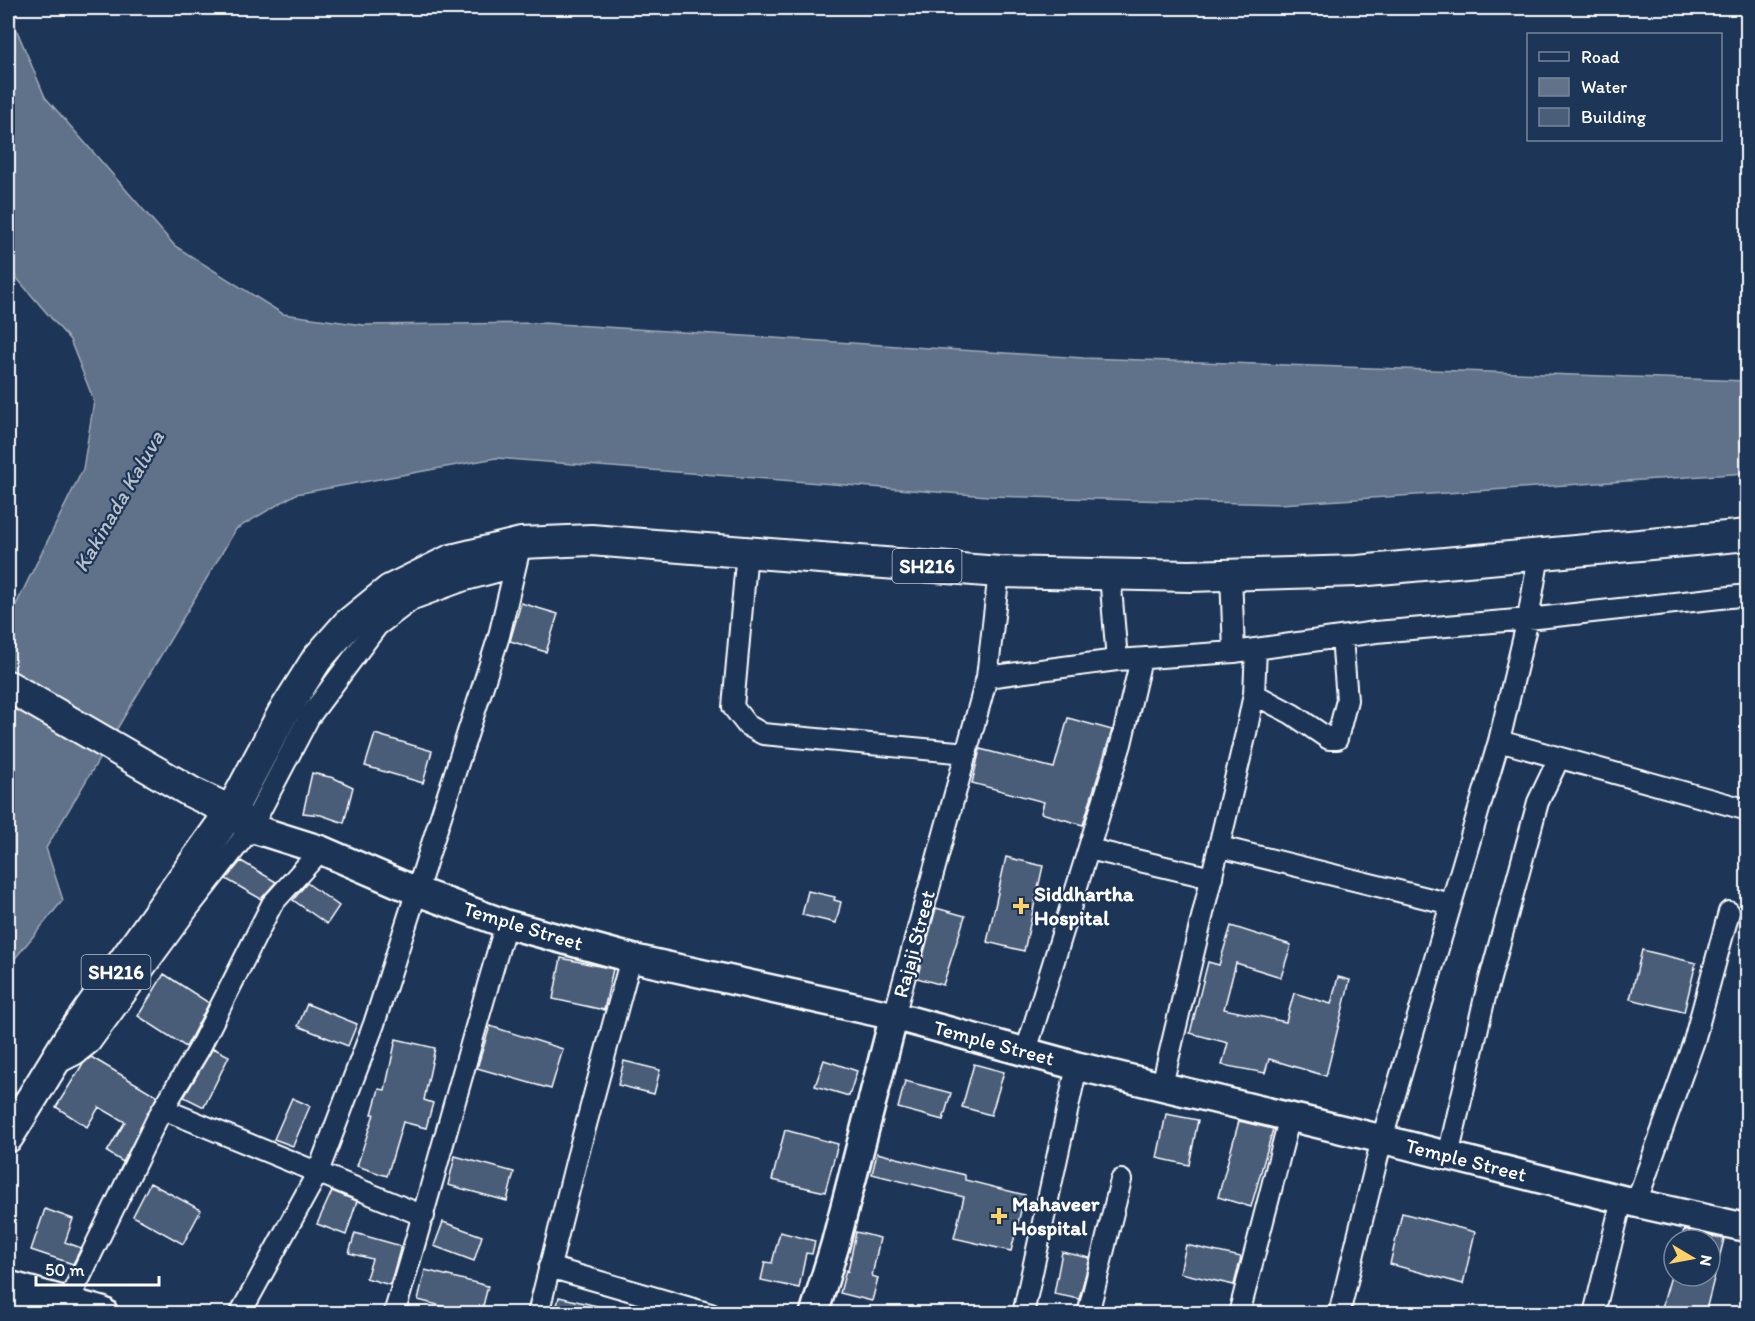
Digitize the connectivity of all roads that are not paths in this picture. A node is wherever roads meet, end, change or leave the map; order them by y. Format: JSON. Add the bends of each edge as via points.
{"nodes":[{"id":1,"x":1748,"y":536,"type":"edge"},
{"id":2,"x":747,"y":551,"type":"junction"},
{"id":3,"x":518,"y":555,"type":"junction"},
{"id":4,"x":1539,"y":555,"type":"junction"},
{"id":5,"x":999,"y":572,"type":"junction"},
{"id":6,"x":1110,"y":574,"type":"junction"},
{"id":7,"x":1231,"y":574,"type":"junction"},
{"id":8,"x":1748,"y":595,"type":"edge"},
{"id":9,"x":1528,"y":619,"type":"junction"},
{"id":10,"x":1342,"y":637,"type":"junction"},
{"id":11,"x":1256,"y":649,"type":"junction"},
{"id":12,"x":1234,"y":652,"type":"junction"},
{"id":13,"x":1141,"y":659,"type":"junction"},
{"id":14,"x":1117,"y":660,"type":"junction"},
{"id":15,"x":987,"y":677,"type":"junction"},
{"id":16,"x":8,"y":686,"type":"edge"},
{"id":17,"x":1254,"y":694,"type":"junction"},
{"id":18,"x":1499,"y":741,"type":"junction"},
{"id":19,"x":967,"y":753,"type":"junction"},
{"id":20,"x":1559,"y":758,"type":"junction"},
{"id":21,"x":1748,"y":810,"type":"edge"},
{"id":22,"x":241,"y":819,"type":"junction"},
{"id":23,"x":1220,"y":847,"type":"junction"},
{"id":24,"x":1089,"y":849,"type":"junction"},
{"id":25,"x":321,"y":850,"type":"junction"},
{"id":26,"x":1212,"y":878,"type":"junction"},
{"id":27,"x":416,"y":891,"type":"junction"},
{"id":28,"x":1451,"y":904,"type":"junction"},
{"id":29,"x":1729,"y":912,"type":"dead end"},
{"id":30,"x":506,"y":924,"type":"junction"},
{"id":31,"x":631,"y":958,"type":"junction"},
{"id":32,"x":894,"y":1016,"type":"junction"},
{"id":33,"x":1026,"y":1052,"type":"junction"},
{"id":34,"x":1077,"y":1066,"type":"junction"},
{"id":35,"x":1162,"y":1085,"type":"junction"},
{"id":36,"x":163,"y":1109,"type":"junction"},
{"id":37,"x":1290,"y":1116,"type":"junction"},
{"id":38,"x":8,"y":1137,"type":"edge"},
{"id":39,"x":1382,"y":1139,"type":"junction"},
{"id":40,"x":1448,"y":1156,"type":"junction"},
{"id":41,"x":318,"y":1172,"type":"junction"},
{"id":42,"x":1121,"y":1180,"type":"dead end"},
{"id":43,"x":1629,"y":1202,"type":"junction"},
{"id":44,"x":423,"y":1216,"type":"junction"},
{"id":45,"x":1748,"y":1228,"type":"edge"},
{"id":46,"x":549,"y":1267,"type":"junction"},
{"id":47,"x":10,"y":1296,"type":"edge"},
{"id":48,"x":67,"y":1304,"type":"junction"},
{"id":49,"x":101,"y":1314,"type":"edge"},
{"id":50,"x":240,"y":1314,"type":"edge"},
{"id":51,"x":394,"y":1314,"type":"edge"},
{"id":52,"x":538,"y":1314,"type":"edge"},
{"id":53,"x":711,"y":1314,"type":"edge"},
{"id":54,"x":814,"y":1314,"type":"edge"},
{"id":55,"x":1023,"y":1314,"type":"edge"},
{"id":56,"x":1088,"y":1314,"type":"edge"},
{"id":57,"x":1239,"y":1314,"type":"edge"},
{"id":58,"x":1339,"y":1314,"type":"edge"},
{"id":59,"x":1594,"y":1314,"type":"edge"}],
"edges":[{"from":1,"to":4,"type":"main road","number":"SH216"},
{"from":2,"to":3,"type":"main road","number":"SH216","via":[[591,540]]},
{"from":2,"to":5,"type":"main road","number":"SH216"},
{"from":2,"to":19,"type":"street","via":[[733,707],[747,724],[763,734]]},
{"from":3,"to":22,"type":"main road","number":"SH216","via":[[451,560],[390,590],[347,625],[317,659],[278,723]]},
{"from":3,"to":27,"type":"street","via":[[499,636]]},
{"from":4,"to":7,"type":"main road","number":"SH216","via":[[1358,571]]},
{"from":4,"to":9,"type":"street"},
{"from":5,"to":6,"type":"main road","number":"SH216"},
{"from":5,"to":15,"type":"street","name":"Rajaji Street"},
{"from":6,"to":7,"type":"main road","number":"SH216"},
{"from":6,"to":14,"type":"street"},
{"from":7,"to":12,"type":"street"},
{"from":8,"to":9,"type":"street"},
{"from":9,"to":10,"type":"street"},
{"from":9,"to":18,"type":"street"},
{"from":10,"to":11,"type":"street"},
{"from":10,"to":17,"type":"street","via":[[1347,700],[1336,739],[1329,740]]},
{"from":11,"to":12,"type":"street"},
{"from":11,"to":17,"type":"street"},
{"from":12,"to":13,"type":"street"},
{"from":13,"to":14,"type":"street"},
{"from":13,"to":24,"type":"street","via":[[1121,744]]},
{"from":14,"to":15,"type":"street"},
{"from":15,"to":19,"type":"street","name":"Rajaji Street"},
{"from":16,"to":22,"type":"main road"},
{"from":17,"to":23,"type":"street"},
{"from":18,"to":20,"type":"street"},
{"from":18,"to":28,"type":"street"},
{"from":19,"to":32,"type":"street","name":"Rajaji Street"},
{"from":20,"to":21,"type":"street"},
{"from":20,"to":40,"type":"street","via":[[1539,802],[1485,997]]},
{"from":22,"to":25,"type":"street","name":"Temple Street"},
{"from":22,"to":38,"type":"main road","number":"SH216","via":[[69,1038]]},
{"from":23,"to":26,"type":"street"},
{"from":23,"to":28,"type":"street"},
{"from":24,"to":26,"type":"street"},
{"from":24,"to":33,"type":"street"},
{"from":25,"to":27,"type":"street","name":"Temple Street"},
{"from":25,"to":36,"type":"street","via":[[272,904],[198,1051]]},
{"from":26,"to":35,"type":"street"},
{"from":27,"to":30,"type":"street","name":"Temple Street"},
{"from":27,"to":41,"type":"street","via":[[374,1024]]},
{"from":28,"to":39,"type":"street"},
{"from":29,"to":43,"type":"street","via":[[1694,1041]]},
{"from":30,"to":31,"type":"street","name":"Temple Street"},
{"from":30,"to":44,"type":"street"},
{"from":31,"to":32,"type":"street","name":"Temple Street"},
{"from":31,"to":46,"type":"street"},
{"from":32,"to":33,"type":"street","name":"Temple Street"},
{"from":32,"to":54,"type":"street","name":"Rajaji Street"},
{"from":33,"to":34,"type":"street","name":"Temple Street"},
{"from":34,"to":35,"type":"street","name":"Temple Street"},
{"from":34,"to":55,"type":"street"},
{"from":35,"to":37,"type":"street","name":"Temple Street"},
{"from":36,"to":41,"type":"street"},
{"from":36,"to":48,"type":"street"},
{"from":37,"to":39,"type":"street","name":"Temple Street"},
{"from":37,"to":57,"type":"street"},
{"from":39,"to":40,"type":"street","name":"Temple Street"},
{"from":39,"to":58,"type":"street"},
{"from":40,"to":43,"type":"street","name":"Temple Street"},
{"from":41,"to":44,"type":"street"},
{"from":41,"to":50,"type":"street"},
{"from":42,"to":56,"type":"street"},
{"from":43,"to":45,"type":"street","name":"Temple Street"},
{"from":43,"to":59,"type":"street"},
{"from":44,"to":51,"type":"street"},
{"from":46,"to":52,"type":"street"},
{"from":46,"to":53,"type":"street"},
{"from":47,"to":48,"type":"highway"},
{"from":48,"to":49,"type":"highway"}]}
